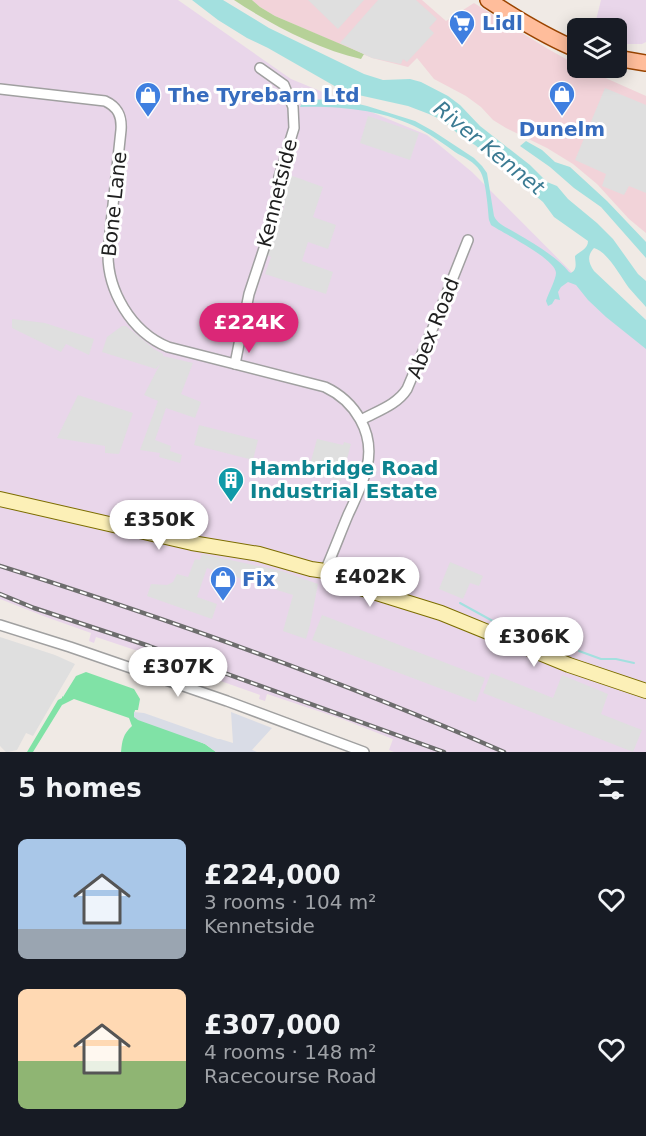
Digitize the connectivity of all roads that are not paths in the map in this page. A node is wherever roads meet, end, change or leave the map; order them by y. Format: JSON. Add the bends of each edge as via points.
{"nodes":[{"id":1,"x":488,"y":0,"type":"edge"},
{"id":2,"x":567,"y":45,"type":"edge"},
{"id":3,"x":646,"y":51,"type":"edge"},
{"id":4,"x":627,"y":55,"type":"edge"},
{"id":5,"x":627,"y":59,"type":"edge"},
{"id":6,"x":646,"y":63,"type":"edge"},
{"id":7,"x":260,"y":68,"type":"dead end"},
{"id":8,"x":0,"y":89,"type":"edge"},
{"id":9,"x":463,"y":244,"type":"dead end"},
{"id":10,"x":235,"y":364,"type":"junction"},
{"id":11,"x":361,"y":420,"type":"junction"},
{"id":12,"x":0,"y":499,"type":"edge"},
{"id":13,"x":324,"y":572,"type":"junction"},
{"id":14,"x":0,"y":626,"type":"edge"},
{"id":15,"x":646,"y":691,"type":"edge"},
{"id":16,"x":364,"y":752,"type":"edge"}],
"edges":[{"from":1,"to":2,"type":"main road"},
{"from":3,"to":4,"type":"main road"},
{"from":5,"to":6,"type":"main road"},
{"from":7,"to":10,"type":"street","name":"Kennetside","via":[[284,86],[293,107],[294,128],[279,177],[277,209],[249,294]]},
{"from":8,"to":10,"type":"street","name":"Bone Lane","via":[[105,101],[117,109],[122,119],[108,260],[114,290],[128,314],[157,341]]},
{"from":9,"to":11,"type":"street","name":"Abex Road","via":[[407,389],[395,402]]},
{"from":10,"to":11,"type":"street","name":"Bone Lane","via":[[325,387],[346,400]]},
{"from":11,"to":13,"type":"street","name":"Bone Lane","via":[[369,445],[367,467]]},
{"from":12,"to":13,"type":"main road","via":[[192,543],[259,554]]},
{"from":13,"to":15,"type":"main road"},
{"from":14,"to":16,"type":"street","via":[[227,701]]}]}
